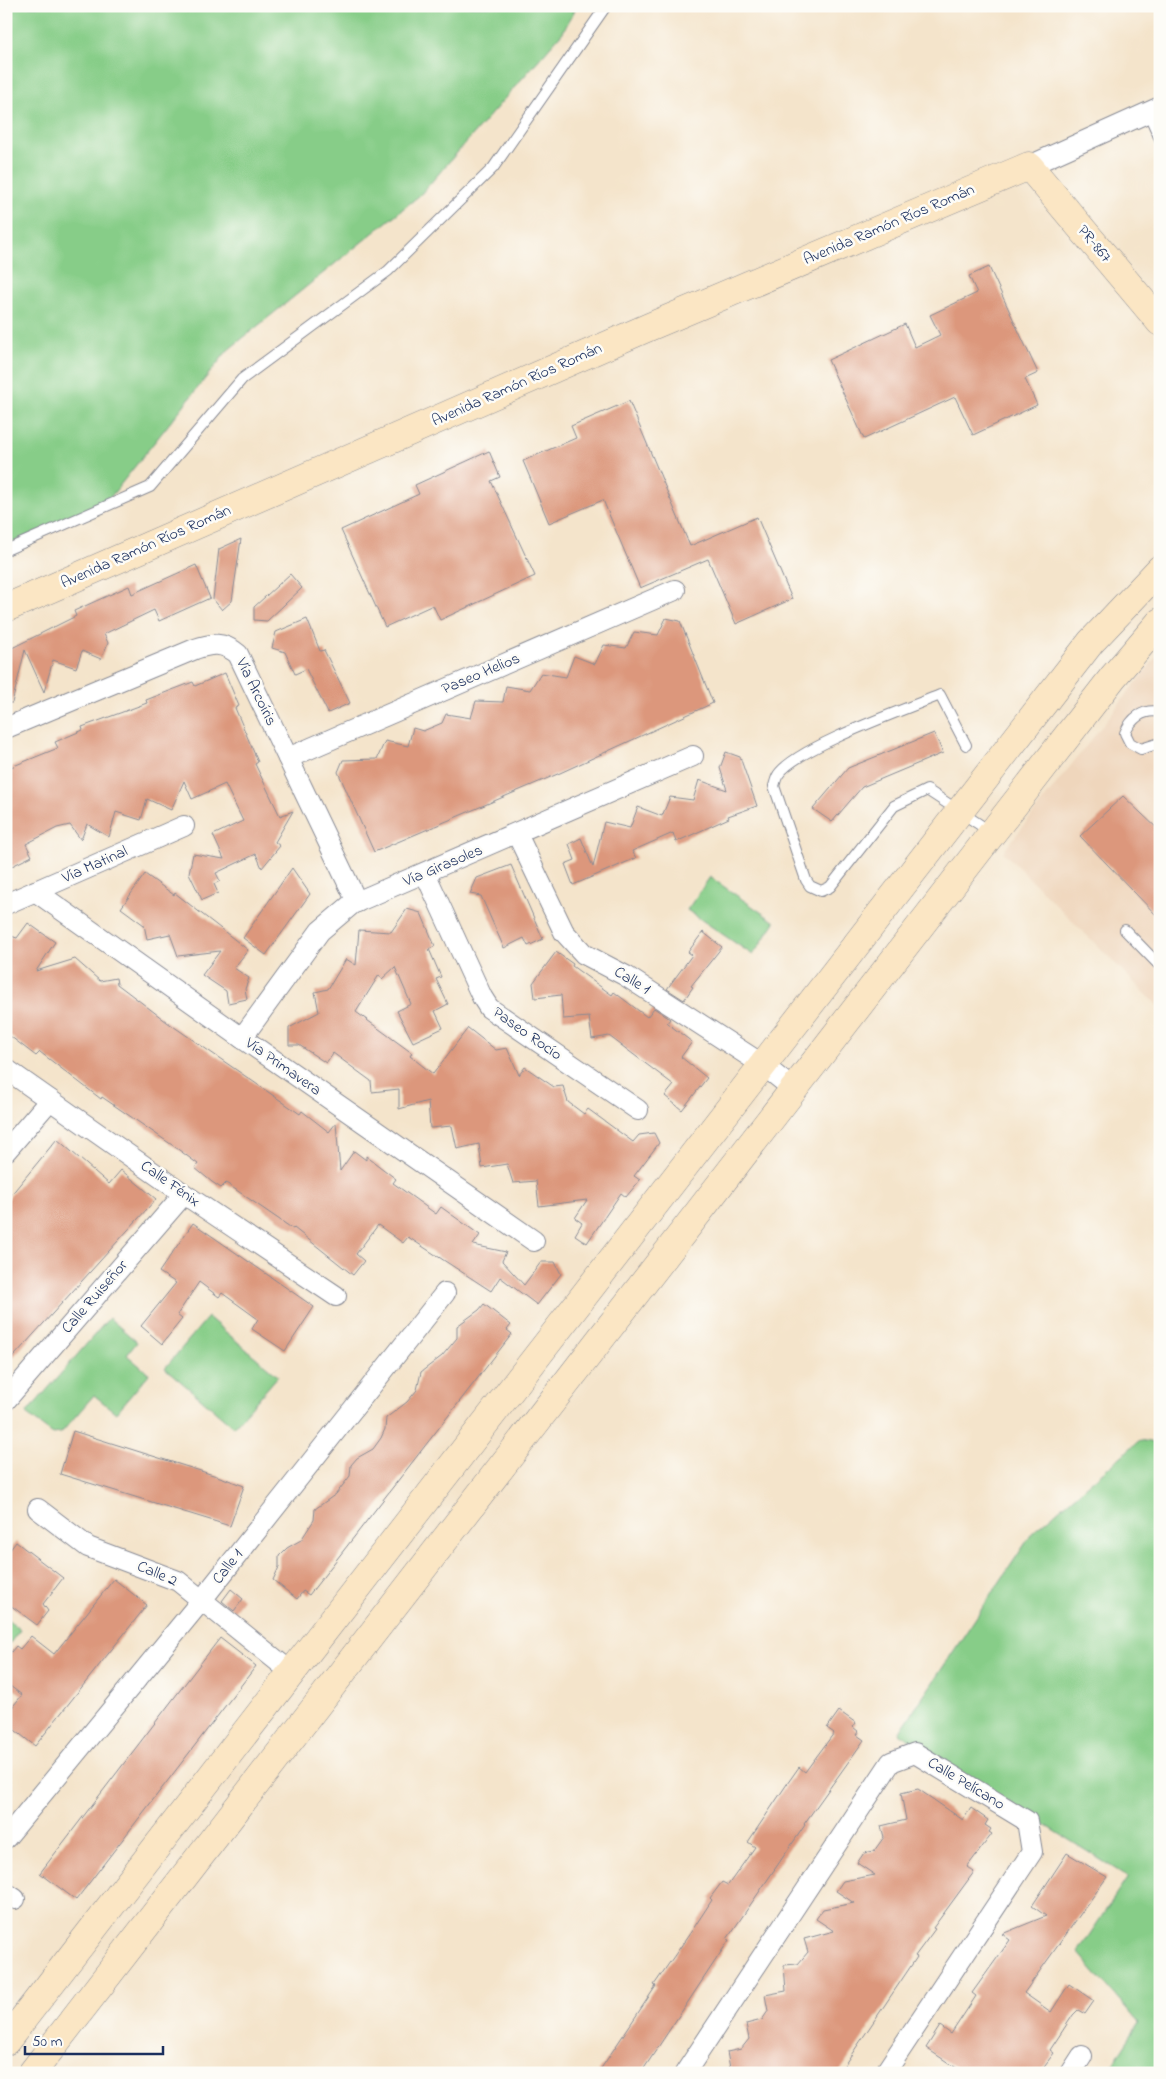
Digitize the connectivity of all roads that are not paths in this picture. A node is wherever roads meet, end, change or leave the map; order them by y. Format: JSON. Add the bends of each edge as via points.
{"nodes":[{"id":1,"x":606,"y":6,"type":"edge"},
{"id":2,"x":1154,"y":110,"type":"edge"},
{"id":3,"x":1160,"y":139,"type":"edge"},
{"id":4,"x":1029,"y":166,"type":"junction"},
{"id":5,"x":1160,"y":322,"type":"edge"},
{"id":6,"x":6,"y":550,"type":"edge"},
{"id":7,"x":1160,"y":569,"type":"edge"},
{"id":8,"x":674,"y":590,"type":"dead end"},
{"id":9,"x":6,"y":608,"type":"edge"},
{"id":10,"x":1160,"y":622,"type":"edge"},
{"id":11,"x":1160,"y":712,"type":"edge"},
{"id":12,"x":6,"y":728,"type":"edge"},
{"id":13,"x":1160,"y":742,"type":"edge"},
{"id":14,"x":966,"y":745,"type":"dead end"},
{"id":15,"x":693,"y":756,"type":"dead end"},
{"id":16,"x":288,"y":758,"type":"junction"},
{"id":17,"x":959,"y":810,"type":"junction"},
{"id":18,"x":184,"y":826,"type":"dead end"},
{"id":19,"x":992,"y":832,"type":"junction"},
{"id":20,"x":517,"y":834,"type":"junction"},
{"id":21,"x":425,"y":873,"type":"junction"},
{"id":22,"x":35,"y":891,"type":"junction"},
{"id":23,"x":357,"y":902,"type":"junction"},
{"id":24,"x":6,"y":904,"type":"edge"},
{"id":25,"x":1125,"y":930,"type":"dead end"},
{"id":26,"x":1160,"y":966,"type":"edge"},
{"id":27,"x":242,"y":1038,"type":"junction"},
{"id":28,"x":762,"y":1065,"type":"junction"},
{"id":29,"x":6,"y":1069,"type":"edge"},
{"id":30,"x":793,"y":1089,"type":"junction"},
{"id":31,"x":50,"y":1100,"type":"junction"},
{"id":32,"x":638,"y":1110,"type":"dead end"},
{"id":33,"x":6,"y":1151,"type":"edge"},
{"id":34,"x":184,"y":1194,"type":"junction"},
{"id":35,"x":534,"y":1241,"type":"dead end"},
{"id":36,"x":445,"y":1293,"type":"dead end"},
{"id":37,"x":336,"y":1296,"type":"dead end"},
{"id":38,"x":6,"y":1400,"type":"edge"},
{"id":39,"x":38,"y":1509,"type":"dead end"},
{"id":40,"x":399,"y":1598,"type":"junction"},
{"id":41,"x":201,"y":1600,"type":"junction"},
{"id":42,"x":291,"y":1672,"type":"junction"},
{"id":43,"x":231,"y":1816,"type":"junction"},
{"id":44,"x":6,"y":1838,"type":"edge"},
{"id":45,"x":6,"y":2040,"type":"edge"},
{"id":46,"x":1082,"y":2056,"type":"dead end"},
{"id":47,"x":32,"y":2073,"type":"edge"},
{"id":48,"x":685,"y":2073,"type":"edge"},
{"id":49,"x":885,"y":2073,"type":"edge"},
{"id":50,"x":1071,"y":2073,"type":"edge"}],
"edges":[{"from":1,"to":6,"type":"lane","via":[[494,168],[388,271],[242,379],[150,487]]},
{"from":2,"to":3,"type":"lane"},
{"from":2,"to":4,"type":"street"},
{"from":4,"to":5,"type":"street","name":"PR-867","number":"PR-867"},
{"from":4,"to":9,"type":"street","name":"Avenida Ramón Ríos Román","via":[[640,331]]},
{"from":7,"to":17,"type":"street","via":[[1091,642]]},
{"from":8,"to":16,"type":"street","name":"Paseo Helios"},
{"from":10,"to":19,"type":"street","via":[[1113,676]]},
{"from":11,"to":13,"type":"lane","via":[[1141,714],[1129,722],[1125,733],[1130,743],[1140,749]]},
{"from":12,"to":16,"type":"street","name":"Vía Arcoíris","via":[[195,649],[220,644],[238,654]]},
{"from":14,"to":17,"type":"lane","via":[[940,695],[818,746],[795,759],[778,775],[774,786],[806,880],[821,891],[830,887],[894,806],[926,790]]},
{"from":15,"to":20,"type":"street","name":"Vía Girasoles"},
{"from":16,"to":23,"type":"street","name":"Vía Arcoíris"},
{"from":17,"to":19,"type":"lane"},
{"from":17,"to":28,"type":"street"},
{"from":18,"to":22,"type":"street","name":"Vía Matinal"},
{"from":19,"to":30,"type":"street"},
{"from":20,"to":21,"type":"street","name":"Vía Girasoles"},
{"from":20,"to":28,"type":"street","name":"Calle 1","via":[[564,932],[584,954],[626,976]]},
{"from":21,"to":23,"type":"street","name":"Vía Girasoles"},
{"from":21,"to":32,"type":"street","name":"Paseo Rocío","via":[[489,1008]]},
{"from":22,"to":24,"type":"street","name":"Vía Matinal"},
{"from":22,"to":27,"type":"street","name":"Vía Primavera"},
{"from":23,"to":27,"type":"street","name":"Vía Girasoles","via":[[320,931]]},
{"from":25,"to":26,"type":"lane"},
{"from":27,"to":35,"type":"street","name":"Vía Primavera"},
{"from":28,"to":30,"type":"street","name":"Calle 1"},
{"from":28,"to":42,"type":"street"},
{"from":29,"to":31,"type":"street","name":"Calle Fénix"},
{"from":30,"to":40,"type":"street"},
{"from":31,"to":33,"type":"street"},
{"from":31,"to":34,"type":"street","name":"Calle Fénix"},
{"from":34,"to":37,"type":"street","name":"Calle Fénix"},
{"from":34,"to":38,"type":"street","name":"Calle Ruiseñor"},
{"from":36,"to":41,"type":"street","name":"Calle 1"},
{"from":39,"to":41,"type":"street","name":"Calle 2","via":[[88,1546],[178,1581]]},
{"from":40,"to":42,"type":"street","via":[[378,1610],[364,1624],[329,1669],[315,1676]]},
{"from":40,"to":43,"type":"street"},
{"from":41,"to":42,"type":"street","name":"Calle 2"},
{"from":41,"to":44,"type":"street","name":"Calle 1"},
{"from":42,"to":43,"type":"street","via":[[299,1683],[297,1706],[234,1794]]},
{"from":42,"to":45,"type":"street"},
{"from":43,"to":47,"type":"street"},
{"from":46,"to":50,"type":"street"},
{"from":48,"to":49,"type":"street","name":"Calle Pelícano","via":[[891,1762],[915,1753],[1027,1821],[1032,1852]]}]}
